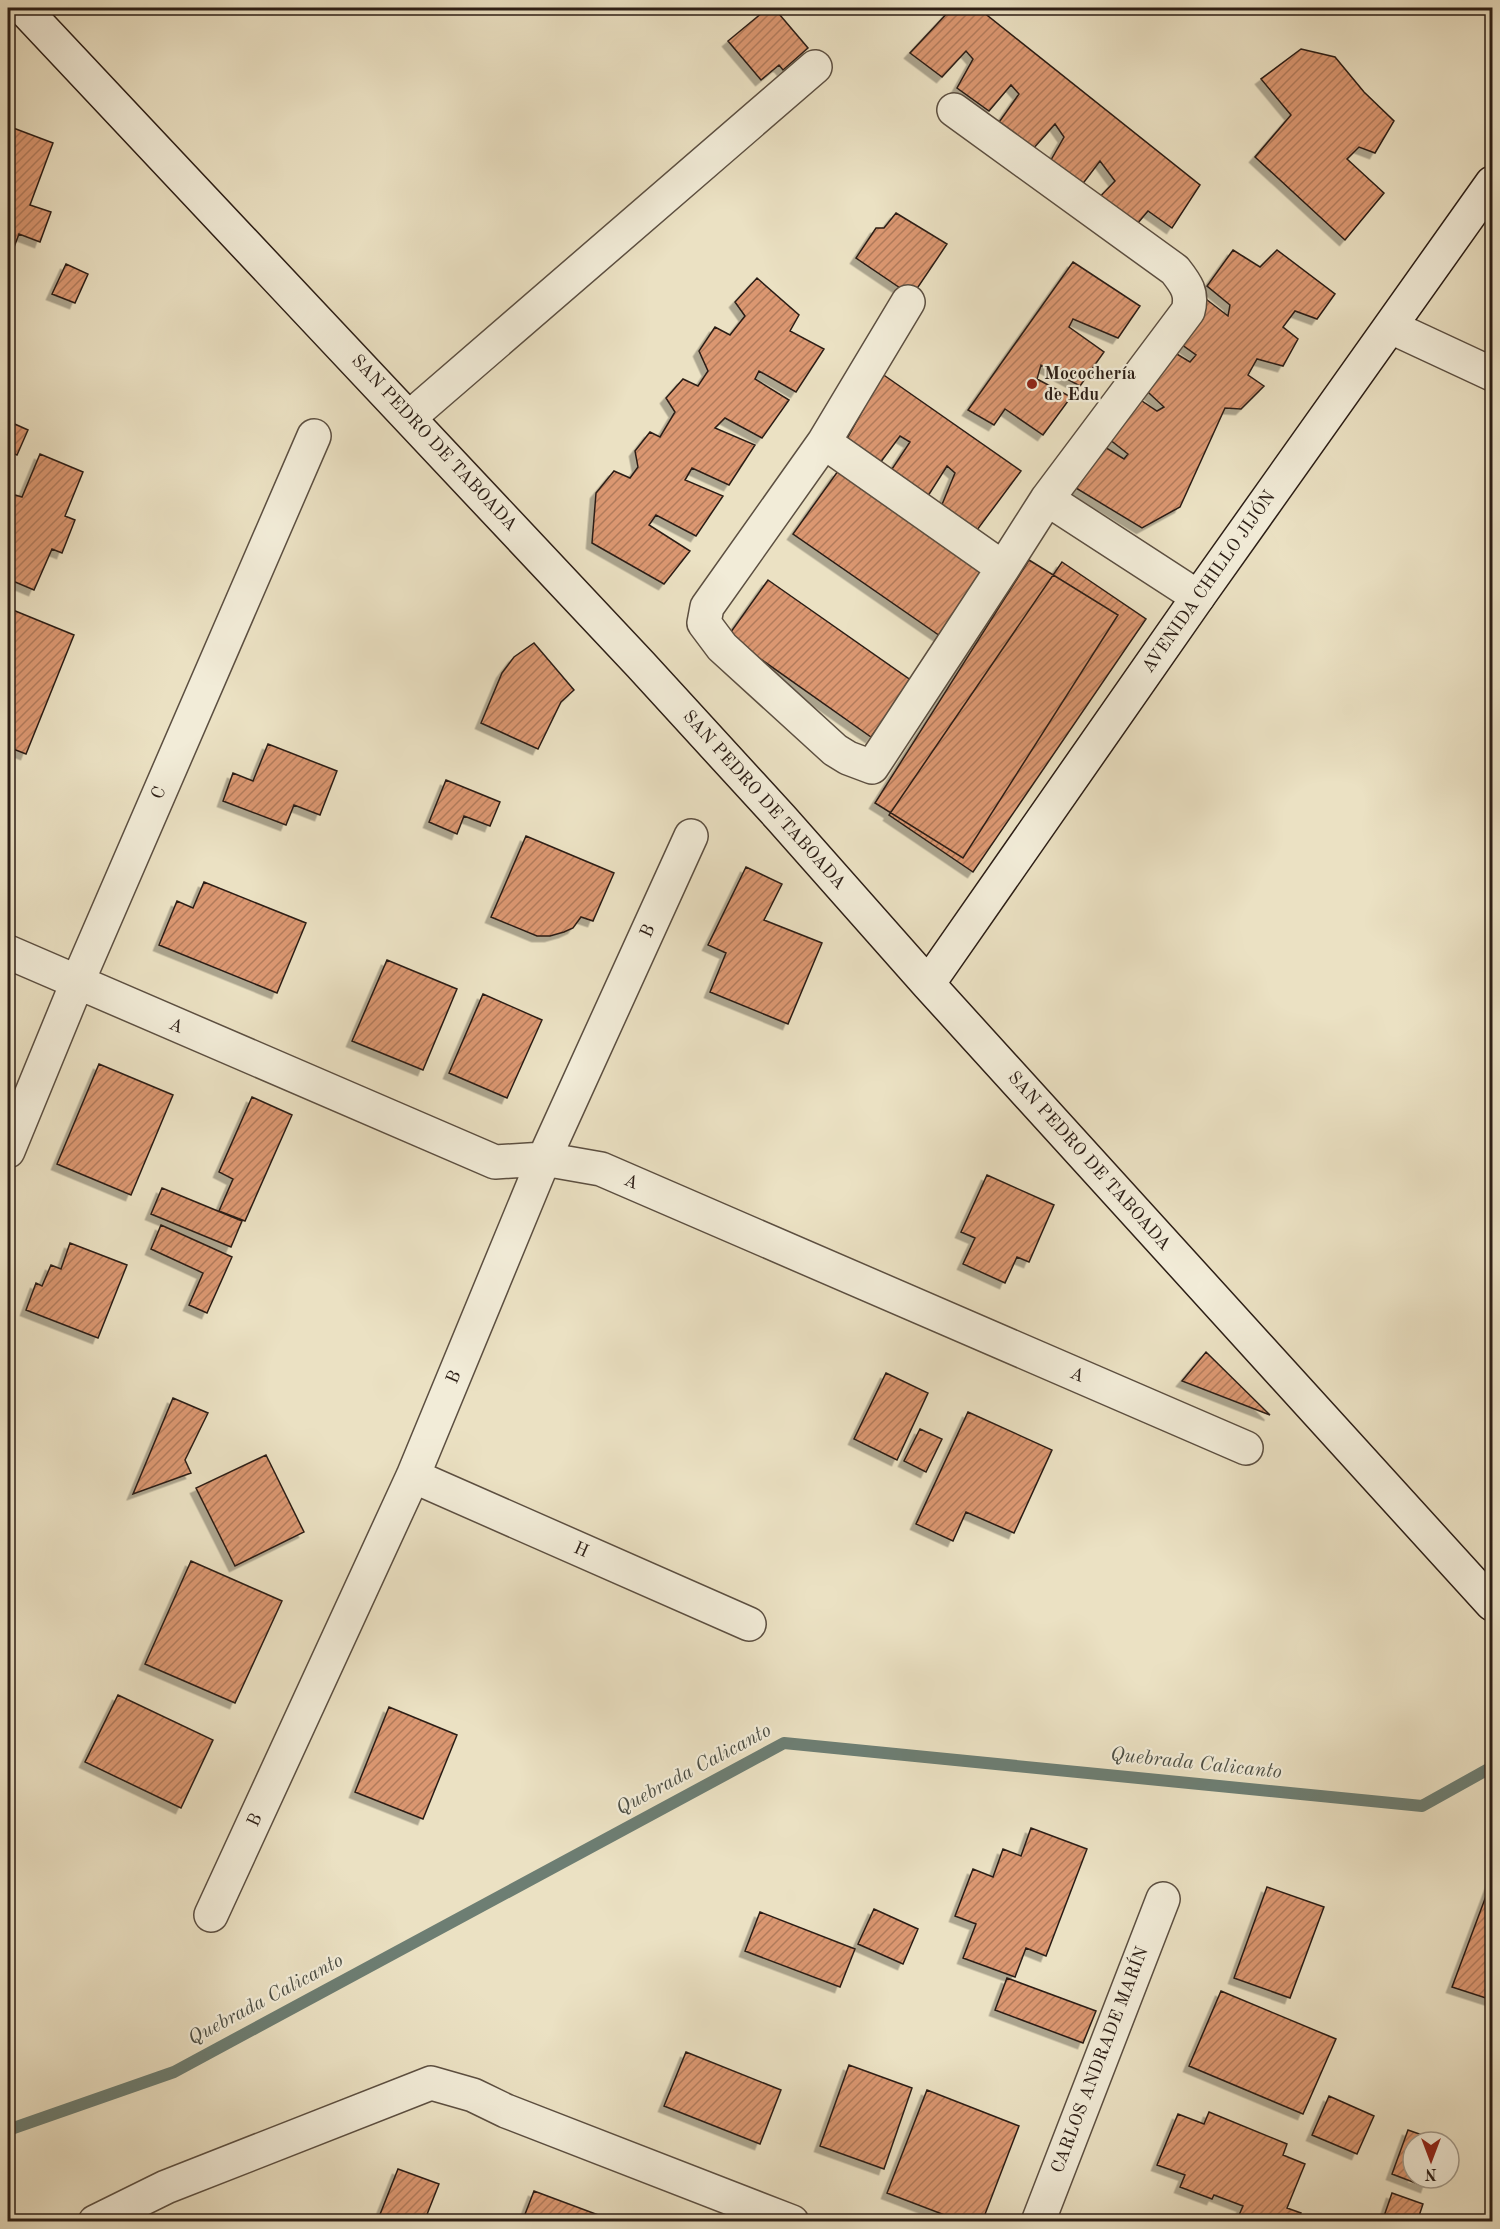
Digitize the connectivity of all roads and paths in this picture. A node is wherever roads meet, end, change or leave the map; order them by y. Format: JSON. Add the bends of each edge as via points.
{"nodes":[{"id":1,"x":23,"y":8,"type":"edge"},
{"id":2,"x":815,"y":67,"type":"dead end"},
{"id":3,"x":954,"y":110,"type":"dead end"},
{"id":4,"x":1492,"y":183,"type":"edge"},
{"id":5,"x":908,"y":302,"type":"dead end"},
{"id":6,"x":1391,"y":327,"type":"junction"},
{"id":7,"x":1492,"y":374,"type":"edge"},
{"id":8,"x":410,"y":417,"type":"junction"},
{"id":9,"x":314,"y":436,"type":"dead end"},
{"id":10,"x":824,"y":442,"type":"junction"},
{"id":11,"x":1047,"y":499,"type":"junction"},
{"id":12,"x":1003,"y":568,"type":"junction"},
{"id":13,"x":1198,"y":597,"type":"junction"},
{"id":14,"x":691,"y":836,"type":"dead end"},
{"id":15,"x":8,"y":952,"type":"edge"},
{"id":16,"x":77,"y":983,"type":"junction"},
{"id":17,"x":928,"y":984,"type":"junction"},
{"id":18,"x":8,"y":1151,"type":"edge"},
{"id":19,"x":544,"y":1159,"type":"junction"},
{"id":20,"x":1246,"y":1448,"type":"dead end"},
{"id":21,"x":413,"y":1476,"type":"junction"},
{"id":22,"x":1492,"y":1604,"type":"edge"},
{"id":23,"x":749,"y":1624,"type":"dead end"},
{"id":24,"x":1163,"y":1899,"type":"dead end"},
{"id":25,"x":212,"y":1915,"type":"dead end"},
{"id":26,"x":1048,"y":2218,"type":"edge"},
{"id":27,"x":95,"y":2222,"type":"edge"},
{"id":28,"x":792,"y":2222,"type":"edge"}],
"edges":[{"from":1,"to":8,"type":"street","name":"SAN PEDRO DE TABOADA"},
{"from":2,"to":8,"type":"street"},
{"from":3,"to":11,"type":"street","via":[[1175,270],[1190,295],[1188,311]]},
{"from":4,"to":6,"type":"street","name":"AVENIDA CHILLO JIJÓN"},
{"from":5,"to":10,"type":"street"},
{"from":6,"to":7,"type":"street"},
{"from":6,"to":13,"type":"street","name":"AVENIDA CHILLO JIJÓN"},
{"from":8,"to":17,"type":"street","name":"SAN PEDRO DE TABOADA","via":[[765,801]]},
{"from":9,"to":16,"type":"street","name":"C"},
{"from":10,"to":12,"type":"street"},
{"from":10,"to":12,"type":"street","via":[[707,608],[704,623],[722,647],[835,750],[872,767]]},
{"from":11,"to":12,"type":"street"},
{"from":11,"to":13,"type":"street"},
{"from":13,"to":17,"type":"street","name":"AVENIDA CHILLO JIJÓN"},
{"from":14,"to":19,"type":"street","name":"B"},
{"from":15,"to":16,"type":"street","name":"A"},
{"from":16,"to":18,"type":"street","name":"C"},
{"from":16,"to":19,"type":"street","name":"A","via":[[495,1162]]},
{"from":17,"to":22,"type":"street","name":"SAN PEDRO DE TABOADA"},
{"from":19,"to":20,"type":"street","name":"A","via":[[601,1169]]},
{"from":19,"to":21,"type":"street","name":"B"},
{"from":21,"to":23,"type":"street","name":"H"},
{"from":21,"to":25,"type":"street","name":"B"},
{"from":24,"to":26,"type":"street","name":"CARLOS ANDRADE MARÍN"},
{"from":27,"to":28,"type":"street","via":[[166,2187],[431,2083],[473,2095]]}]}
